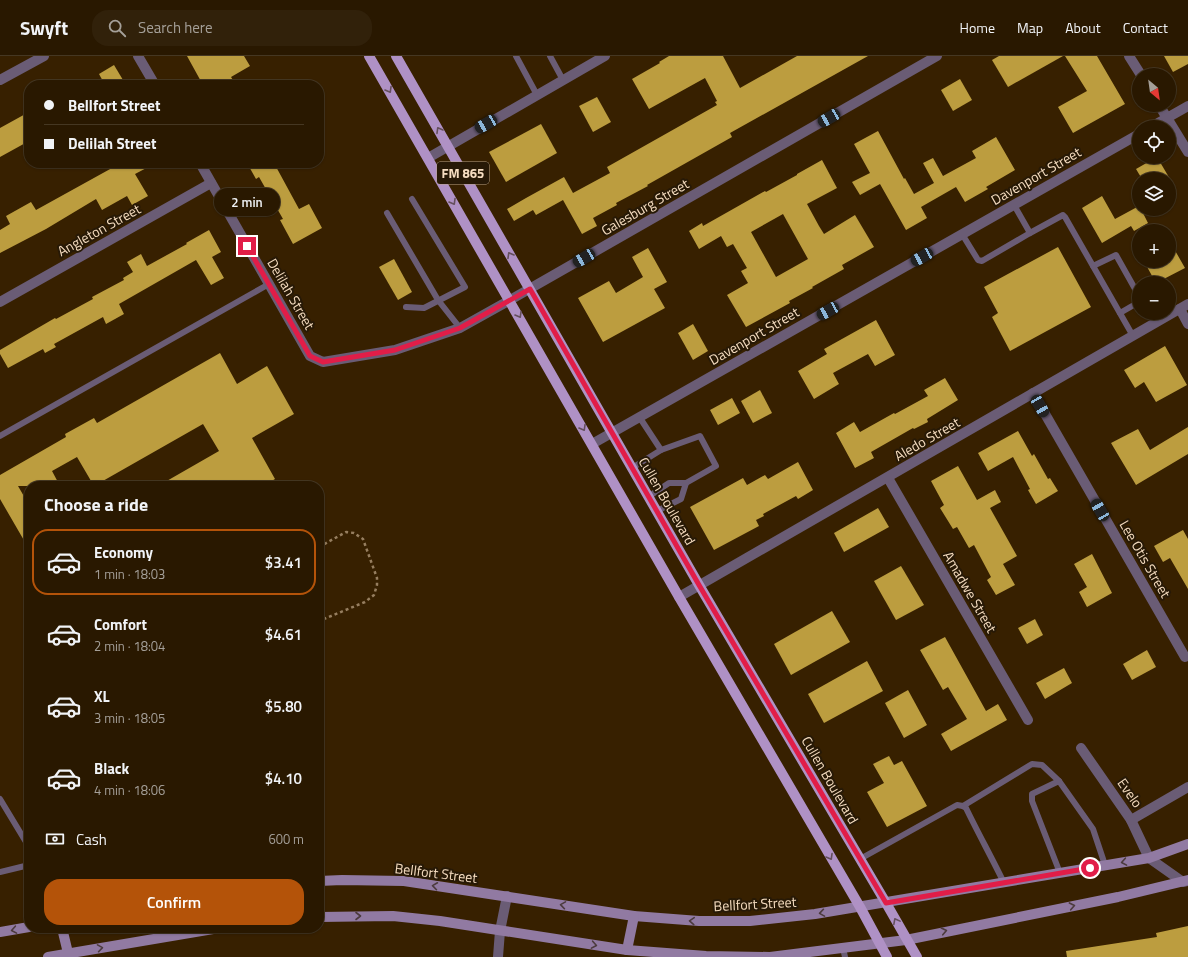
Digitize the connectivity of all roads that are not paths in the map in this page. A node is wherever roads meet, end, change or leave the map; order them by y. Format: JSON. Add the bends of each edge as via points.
{"nodes":[{"id":1,"x":44,"y":56,"type":"edge"},
{"id":2,"x":138,"y":56,"type":"edge"},
{"id":3,"x":369,"y":56,"type":"edge"},
{"id":4,"x":396,"y":56,"type":"edge"},
{"id":5,"x":516,"y":56,"type":"edge"},
{"id":6,"x":550,"y":56,"type":"edge"},
{"id":7,"x":605,"y":56,"type":"edge"},
{"id":8,"x":938,"y":56,"type":"edge"},
{"id":9,"x":1129,"y":56,"type":"edge"},
{"id":10,"x":1137,"y":68,"type":"edge"},
{"id":11,"x":0,"y":80,"type":"edge"},
{"id":12,"x":152,"y":80,"type":"edge"},
{"id":13,"x":563,"y":80,"type":"junction"},
{"id":14,"x":537,"y":95,"type":"junction"},
{"id":15,"x":1188,"y":106,"type":"edge"},
{"id":16,"x":1163,"y":112,"type":"edge"},
{"id":17,"x":1167,"y":118,"type":"junction"},
{"id":18,"x":1163,"y":120,"type":"edge"},
{"id":19,"x":1132,"y":138,"type":"edge"},
{"id":20,"x":448,"y":146,"type":"junction"},
{"id":21,"x":1188,"y":152,"type":"edge"},
{"id":22,"x":428,"y":158,"type":"junction"},
{"id":23,"x":203,"y":168,"type":"edge"},
{"id":24,"x":211,"y":183,"type":"junction"},
{"id":25,"x":412,"y":199,"type":"dead end"},
{"id":26,"x":1014,"y":205,"type":"junction"},
{"id":27,"x":387,"y":213,"type":"dead end"},
{"id":28,"x":1030,"y":233,"type":"junction"},
{"id":29,"x":962,"y":234,"type":"junction"},
{"id":30,"x":1093,"y":266,"type":"junction"},
{"id":31,"x":269,"y":284,"type":"junction"},
{"id":32,"x":1132,"y":284,"type":"edge"},
{"id":33,"x":530,"y":289,"type":"junction"},
{"id":34,"x":438,"y":300,"type":"junction"},
{"id":35,"x":510,"y":300,"type":"junction"},
{"id":36,"x":0,"y":302,"type":"edge"},
{"id":37,"x":406,"y":306,"type":"dead end"},
{"id":38,"x":1132,"y":306,"type":"edge"},
{"id":39,"x":1184,"y":307,"type":"edge"},
{"id":40,"x":1120,"y":313,"type":"junction"},
{"id":41,"x":1188,"y":324,"type":"edge"},
{"id":42,"x":460,"y":328,"type":"junction"},
{"id":43,"x":1133,"y":336,"type":"junction"},
{"id":44,"x":310,"y":356,"type":"joint"},
{"id":45,"x":1033,"y":393,"type":"junction"},
{"id":46,"x":640,"y":418,"type":"junction"},
{"id":47,"x":612,"y":433,"type":"junction"},
{"id":48,"x":0,"y":436,"type":"edge"},
{"id":49,"x":592,"y":444,"type":"junction"},
{"id":50,"x":661,"y":450,"type":"junction"},
{"id":51,"x":632,"y":468,"type":"junction"},
{"id":52,"x":888,"y":478,"type":"junction"},
{"id":53,"x":686,"y":483,"type":"junction"},
{"id":54,"x":648,"y":497,"type":"junction"},
{"id":55,"x":657,"y":511,"type":"junction"},
{"id":56,"x":699,"y":585,"type":"junction"},
{"id":57,"x":679,"y":597,"type":"junction"},
{"id":58,"x":1185,"y":657,"type":"dead end"},
{"id":59,"x":1028,"y":720,"type":"dead end"},
{"id":60,"x":1081,"y":748,"type":"dead end"},
{"id":61,"x":1059,"y":781,"type":"junction"},
{"id":62,"x":1188,"y":787,"type":"edge"},
{"id":63,"x":0,"y":799,"type":"edge"},
{"id":64,"x":963,"y":806,"type":"junction"},
{"id":65,"x":1132,"y":820,"type":"junction"},
{"id":66,"x":24,"y":839,"type":"edge"},
{"id":67,"x":1188,"y":844,"type":"edge"},
{"id":68,"x":1149,"y":858,"type":"junction"},
{"id":69,"x":860,"y":859,"type":"junction"},
{"id":70,"x":24,"y":866,"type":"edge"},
{"id":71,"x":1106,"y":866,"type":"junction"},
{"id":72,"x":0,"y":872,"type":"edge"},
{"id":73,"x":1060,"y":873,"type":"junction"},
{"id":74,"x":1186,"y":881,"type":"edge"},
{"id":75,"x":324,"y":882,"type":"edge"},
{"id":76,"x":1004,"y":883,"type":"junction"},
{"id":77,"x":507,"y":896,"type":"junction"},
{"id":78,"x":886,"y":903,"type":"junction"},
{"id":79,"x":860,"y":907,"type":"junction"},
{"id":80,"x":634,"y":916,"type":"junction"},
{"id":81,"x":324,"y":917,"type":"edge"},
{"id":82,"x":24,"y":928,"type":"edge"},
{"id":83,"x":500,"y":931,"type":"junction"},
{"id":84,"x":0,"y":932,"type":"edge"},
{"id":85,"x":63,"y":933,"type":"edge"},
{"id":86,"x":189,"y":933,"type":"edge"},
{"id":87,"x":906,"y":940,"type":"junction"},
{"id":88,"x":879,"y":944,"type":"junction"},
{"id":89,"x":844,"y":952,"type":"edge"},
{"id":90,"x":68,"y":953,"type":"junction"},
{"id":91,"x":627,"y":954,"type":"edge"},
{"id":92,"x":48,"y":957,"type":"edge"},
{"id":93,"x":498,"y":957,"type":"edge"},
{"id":94,"x":712,"y":957,"type":"edge"},
{"id":95,"x":770,"y":957,"type":"edge"},
{"id":96,"x":887,"y":957,"type":"edge"},
{"id":97,"x":917,"y":957,"type":"edge"}],
"edges":[{"from":1,"to":11,"type":"street"},
{"from":2,"to":12,"type":"street"},
{"from":3,"to":22,"type":"main road","number":"FM 865","one_way":true},
{"from":20,"to":4,"type":"main road","name":"Cullen Boulevard","number":"FM 865","one_way":true},
{"from":5,"to":14,"type":"lane"},
{"from":6,"to":13,"type":"lane"},
{"from":7,"to":13,"type":"street"},
{"from":8,"to":33,"type":"street","name":"Galesburg Street"},
{"from":9,"to":10,"type":"street"},
{"from":13,"to":14,"type":"street"},
{"from":14,"to":20,"type":"street"},
{"from":15,"to":17,"type":"street"},
{"from":16,"to":17,"type":"street"},
{"from":17,"to":18,"type":"street"},
{"from":17,"to":21,"type":"street"},
{"from":19,"to":26,"type":"street","name":"Davenport Street"},
{"from":20,"to":22,"type":"street"},
{"from":33,"to":20,"type":"main road","name":"Cullen Boulevard","number":"FM 865","one_way":true},
{"from":22,"to":35,"type":"main road","number":"FM 865","one_way":true},
{"from":23,"to":24,"type":"street","name":"Delilah Street"},
{"from":24,"to":31,"type":"street","name":"Delilah Street"},
{"from":24,"to":36,"type":"street","name":"Angleton Street"},
{"from":25,"to":34,"type":"lane","via":[[465,287]]},
{"from":26,"to":28,"type":"lane"},
{"from":26,"to":29,"type":"street","name":"Davenport Street"},
{"from":27,"to":34,"type":"lane"},
{"from":28,"to":29,"type":"lane","via":[[982,261],[978,260]]},
{"from":28,"to":30,"type":"lane","via":[[1063,215]]},
{"from":29,"to":46,"type":"street","name":"Davenport Street"},
{"from":30,"to":32,"type":"lane","via":[[1116,255]]},
{"from":30,"to":40,"type":"lane"},
{"from":31,"to":44,"type":"street","name":"Delilah Street"},
{"from":31,"to":48,"type":"lane"},
{"from":33,"to":35,"type":"street","name":"Galesburg Street"},
{"from":33,"to":47,"type":"main road","name":"Cullen Boulevard","number":"FM 865"},
{"from":34,"to":37,"type":"lane","via":[[424,308]]},
{"from":34,"to":42,"type":"lane"},
{"from":35,"to":42,"type":"street","name":"Galesburg Street"},
{"from":35,"to":49,"type":"main road","number":"FM 865","one_way":true},
{"from":38,"to":40,"type":"lane"},
{"from":39,"to":41,"type":"street"},
{"from":39,"to":43,"type":"street","name":"Aledo Street"},
{"from":40,"to":43,"type":"lane"},
{"from":42,"to":44,"type":"street","name":"Galesburg Street","via":[[395,350],[323,362]]},
{"from":43,"to":45,"type":"street","name":"Aledo Street"},
{"from":45,"to":52,"type":"street","name":"Aledo Street"},
{"from":45,"to":58,"type":"street","name":"Lee Otis Street"},
{"from":46,"to":47,"type":"street","name":"Davenport Street"},
{"from":46,"to":50,"type":"lane"},
{"from":47,"to":49,"type":"street","name":"Davenport Street"},
{"from":47,"to":51,"type":"main road","name":"Cullen Boulevard","number":"FM 865"},
{"from":49,"to":57,"type":"main road","number":"FM 865"},
{"from":50,"to":51,"type":"lane"},
{"from":50,"to":53,"type":"lane","via":[[700,436],[716,466]]},
{"from":51,"to":54,"type":"main road","name":"Cullen Boulevard","number":"FM 865"},
{"from":52,"to":56,"type":"street","name":"Aledo Street"},
{"from":52,"to":59,"type":"street","name":"Amadwe Street"},
{"from":53,"to":54,"type":"lane","via":[[669,483]]},
{"from":53,"to":55,"type":"lane","via":[[681,499]]},
{"from":54,"to":55,"type":"main road","name":"Cullen Boulevard","number":"FM 865"},
{"from":55,"to":56,"type":"main road","name":"Cullen Boulevard","number":"FM 865"},
{"from":56,"to":57,"type":"street","name":"Aledo Street"},
{"from":56,"to":69,"type":"main road","name":"Cullen Boulevard","number":"FM 865"},
{"from":57,"to":79,"type":"main road","number":"FM 865","one_way":true},
{"from":60,"to":65,"type":"street","name":"Evelo"},
{"from":61,"to":64,"type":"lane","via":[[1042,765],[1032,764]]},
{"from":61,"to":71,"type":"lane","via":[[1093,829]]},
{"from":61,"to":73,"type":"lane","via":[[1032,794],[1032,802]]},
{"from":62,"to":65,"type":"street"},
{"from":63,"to":66,"type":"lane"},
{"from":64,"to":69,"type":"lane","via":[[957,805]]},
{"from":64,"to":76,"type":"lane","via":[[985,842]]},
{"from":65,"to":68,"type":"street","name":"Evelo"},
{"from":67,"to":68,"type":"main road","name":"Bellfort Street"},
{"from":68,"to":71,"type":"main road","name":"Bellfort Street","one_way":true},
{"from":68,"to":74,"type":"street"},
{"from":69,"to":78,"type":"main road","name":"Cullen Boulevard","number":"FM 865"},
{"from":70,"to":72,"type":"lane"},
{"from":71,"to":73,"type":"main road","name":"Bellfort Street"},
{"from":73,"to":76,"type":"main road","name":"Bellfort Street"},
{"from":87,"to":74,"type":"main road","one_way":true},
{"from":77,"to":75,"type":"main road","name":"Bellfort Street","one_way":true,"via":[[404,882]]},
{"from":76,"to":78,"type":"main road","name":"Bellfort Street"},
{"from":80,"to":77,"type":"main road","name":"Bellfort Street","one_way":true},
{"from":77,"to":83,"type":"street"},
{"from":78,"to":79,"type":"main road","name":"Bellfort Street"},
{"from":87,"to":78,"type":"main road","name":"Cullen Boulevard","number":"FM 865","one_way":true},
{"from":79,"to":80,"type":"main road","name":"Bellfort Street","one_way":true,"via":[[750,921],[699,921]]},
{"from":79,"to":88,"type":"main road","number":"FM 865"},
{"from":80,"to":91,"type":"main road"},
{"from":81,"to":83,"type":"main road","one_way":true,"via":[[393,916]]},
{"from":82,"to":84,"type":"main road","one_way":true},
{"from":83,"to":91,"type":"main road","one_way":true},
{"from":83,"to":93,"type":"street"},
{"from":85,"to":90,"type":"main road"},
{"from":90,"to":86,"type":"main road","one_way":true},
{"from":87,"to":88,"type":"main road"},
{"from":87,"to":97,"type":"main road","name":"Cullen Boulevard","number":"FM 865"},
{"from":88,"to":89,"type":"main road"},
{"from":88,"to":96,"type":"main road","number":"FM 865"},
{"from":89,"to":95,"type":"main road"},
{"from":90,"to":92,"type":"main road"},
{"from":91,"to":94,"type":"main road"},
{"from":94,"to":95,"type":"main road"}]}
